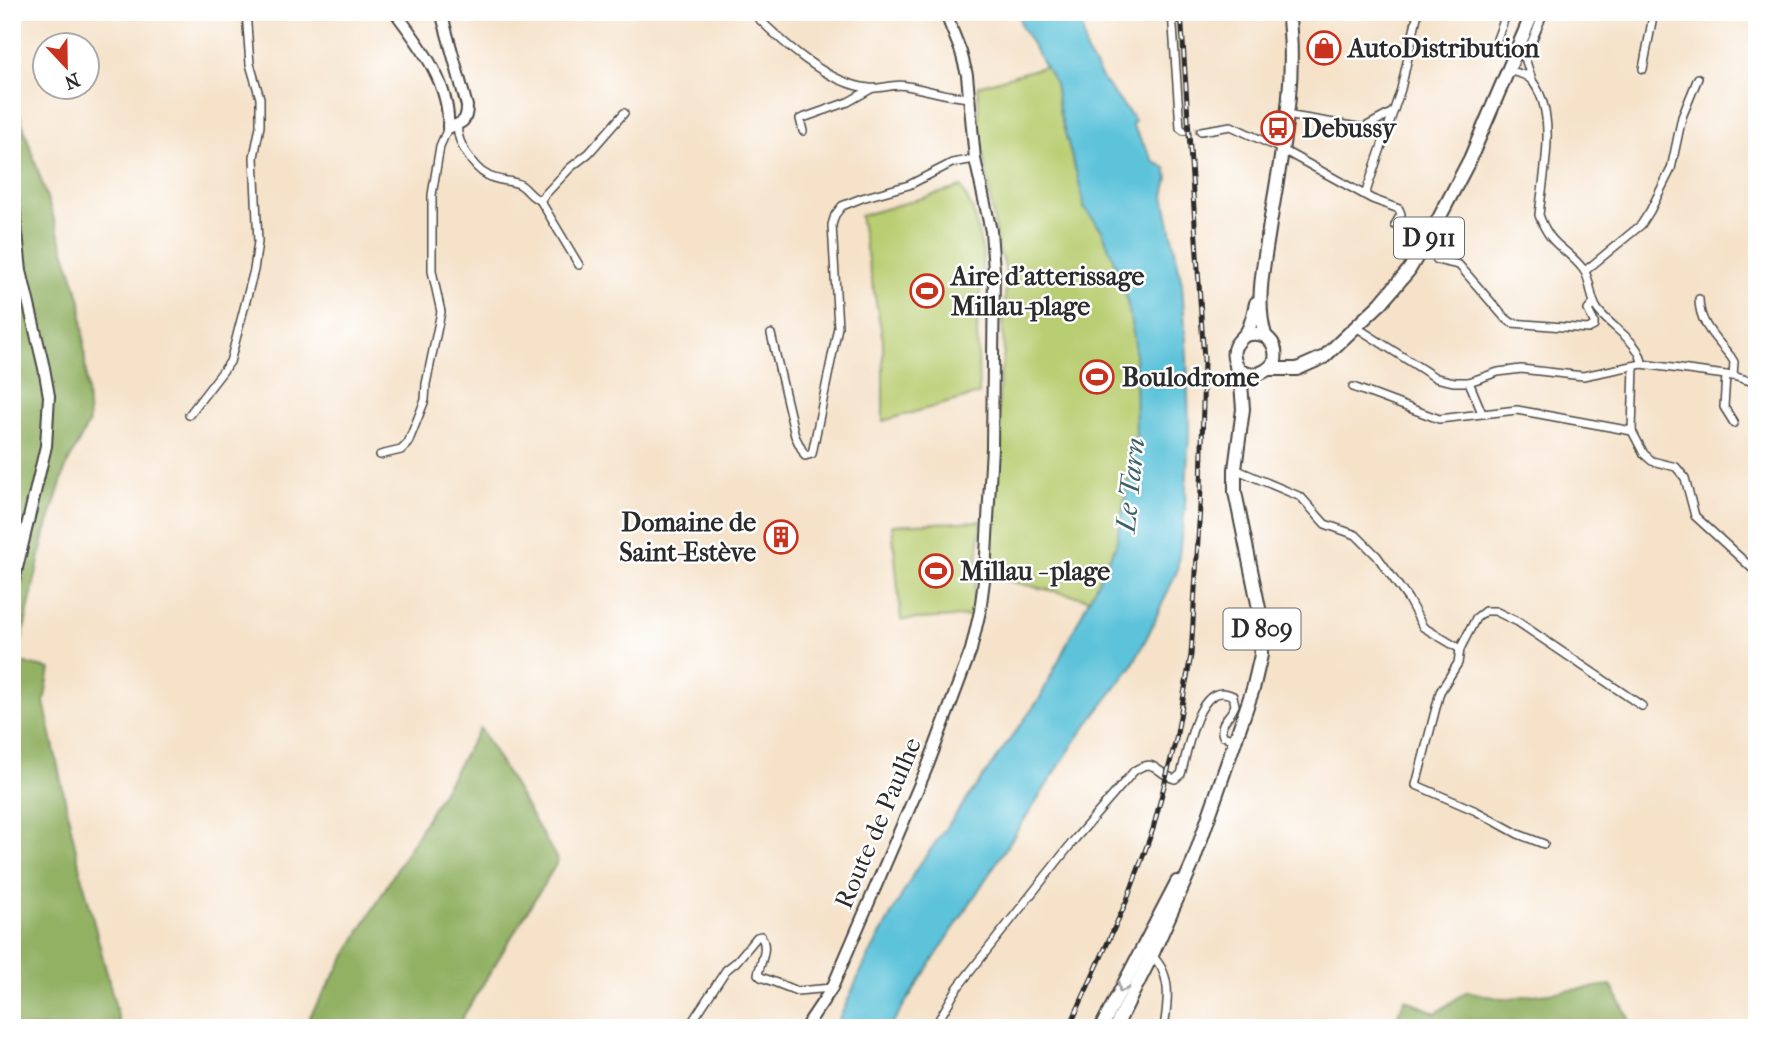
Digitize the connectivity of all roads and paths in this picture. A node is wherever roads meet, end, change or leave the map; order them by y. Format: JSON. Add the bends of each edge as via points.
{"nodes":[{"id":1,"x":246,"y":12,"type":"edge"},
{"id":2,"x":396,"y":12,"type":"edge"},
{"id":3,"x":440,"y":12,"type":"edge"},
{"id":4,"x":752,"y":12,"type":"edge"},
{"id":5,"x":945,"y":12,"type":"edge"},
{"id":6,"x":1172,"y":12,"type":"edge"},
{"id":7,"x":1288,"y":12,"type":"edge"},
{"id":8,"x":1418,"y":12,"type":"edge"},
{"id":9,"x":1507,"y":12,"type":"edge"},
{"id":10,"x":1533,"y":12,"type":"edge"},
{"id":11,"x":1544,"y":12,"type":"edge"},
{"id":12,"x":1653,"y":13,"type":"edge"},
{"id":13,"x":1497,"y":39,"type":"dead end"},
{"id":14,"x":1643,"y":69,"type":"dead end"},
{"id":15,"x":1508,"y":71,"type":"junction"},
{"id":16,"x":1698,"y":78,"type":"dead end"},
{"id":17,"x":1532,"y":80,"type":"junction"},
{"id":18,"x":872,"y":89,"type":"junction"},
{"id":19,"x":971,"y":98,"type":"junction"},
{"id":20,"x":1393,"y":112,"type":"junction"},
{"id":21,"x":624,"y":113,"type":"dead end"},
{"id":22,"x":1286,"y":115,"type":"junction"},
{"id":23,"x":453,"y":126,"type":"junction"},
{"id":24,"x":1364,"y":128,"type":"junction"},
{"id":25,"x":803,"y":131,"type":"dead end"},
{"id":26,"x":1184,"y":131,"type":"dead end"},
{"id":27,"x":1201,"y":131,"type":"tunnel mouth"},
{"id":28,"x":1385,"y":134,"type":"junction"},
{"id":29,"x":1281,"y":149,"type":"junction"},
{"id":30,"x":975,"y":159,"type":"junction"},
{"id":31,"x":12,"y":186,"type":"edge"},
{"id":32,"x":1365,"y":195,"type":"junction"},
{"id":33,"x":540,"y":200,"type":"junction"},
{"id":34,"x":1395,"y":225,"type":"dead end"},
{"id":35,"x":1441,"y":234,"type":"dead end"},
{"id":36,"x":579,"y":265,"type":"dead end"},
{"id":37,"x":1585,"y":271,"type":"junction"},
{"id":38,"x":1261,"y":285,"type":"junction"},
{"id":39,"x":1699,"y":299,"type":"dead end"},
{"id":40,"x":1594,"y":303,"type":"junction"},
{"id":41,"x":1356,"y":327,"type":"junction"},
{"id":42,"x":771,"y":334,"type":"dead end"},
{"id":43,"x":1246,"y":335,"type":"junction"},
{"id":44,"x":1265,"y":335,"type":"junction"},
{"id":45,"x":1276,"y":353,"type":"junction"},
{"id":46,"x":1310,"y":363,"type":"junction"},
{"id":47,"x":1638,"y":365,"type":"junction"},
{"id":48,"x":1236,"y":366,"type":"junction"},
{"id":49,"x":1265,"y":372,"type":"junction"},
{"id":50,"x":1730,"y":375,"type":"junction"},
{"id":51,"x":1469,"y":382,"type":"junction"},
{"id":52,"x":1757,"y":383,"type":"edge"},
{"id":53,"x":1353,"y":387,"type":"dead end"},
{"id":54,"x":1242,"y":409,"type":"junction"},
{"id":55,"x":1482,"y":413,"type":"junction"},
{"id":56,"x":189,"y":415,"type":"dead end"},
{"id":57,"x":1734,"y":423,"type":"dead end"},
{"id":58,"x":1632,"y":431,"type":"junction"},
{"id":59,"x":380,"y":455,"type":"dead end"},
{"id":60,"x":1235,"y":469,"type":"junction"},
{"id":61,"x":1757,"y":573,"type":"edge"},
{"id":62,"x":12,"y":589,"type":"edge"},
{"id":63,"x":1460,"y":649,"type":"junction"},
{"id":64,"x":1642,"y":706,"type":"dead end"},
{"id":65,"x":1236,"y":740,"type":"junction"},
{"id":66,"x":1544,"y":844,"type":"dead end"},
{"id":67,"x":1151,"y":955,"type":"junction"},
{"id":68,"x":832,"y":988,"type":"junction"},
{"id":69,"x":688,"y":1028,"type":"edge"},
{"id":70,"x":805,"y":1028,"type":"edge"},
{"id":71,"x":934,"y":1028,"type":"edge"},
{"id":72,"x":1101,"y":1028,"type":"edge"},
{"id":73,"x":1115,"y":1028,"type":"edge"},
{"id":74,"x":1164,"y":1028,"type":"edge"}],
"edges":[{"from":1,"to":56,"type":"street","via":[[250,64],[260,98],[254,157],[258,242],[230,362]]},
{"from":2,"to":23,"type":"street","via":[[442,85]]},
{"from":3,"to":23,"type":"street","via":[[467,106],[466,120]]},
{"from":4,"to":18,"type":"street","via":[[823,71]]},
{"from":5,"to":19,"type":"street","name":"Route de Paulhe","via":[[965,64]]},
{"from":6,"to":26,"type":"street","via":[[1180,128]]},
{"from":7,"to":22,"type":"main road","via":[[1291,58]]},
{"from":8,"to":20,"type":"street"},
{"from":9,"to":13,"type":"street"},
{"from":10,"to":15,"type":"main road","number":"D 911"},
{"from":11,"to":17,"type":"street","via":[[1525,58]]},
{"from":12,"to":14,"type":"street"},
{"from":15,"to":17,"type":"street"},
{"from":15,"to":41,"type":"main road","number":"D 911","via":[[1470,159],[1424,247],[1395,287]]},
{"from":16,"to":37,"type":"street","via":[[1682,117],[1671,169],[1650,211],[1641,225]]},
{"from":17,"to":37,"type":"street","via":[[1548,124],[1539,215],[1553,243]]},
{"from":18,"to":19,"type":"street","via":[[904,85]]},
{"from":18,"to":25,"type":"street","via":[[800,119]]},
{"from":19,"to":30,"type":"street","name":"Route de Paulhe"},
{"from":20,"to":24,"type":"street"},
{"from":20,"to":28,"type":"street"},
{"from":21,"to":33,"type":"street"},
{"from":22,"to":24,"type":"street"},
{"from":22,"to":29,"type":"main road"},
{"from":23,"to":33,"type":"street","via":[[481,171],[520,185]]},
{"from":23,"to":59,"type":"street","via":[[440,146],[432,195],[432,271],[441,312],[425,400],[408,443],[401,450]]},
{"from":24,"to":28,"type":"street"},
{"from":27,"to":29,"type":"street","via":[[1231,126]]},
{"from":28,"to":32,"type":"street"},
{"from":29,"to":32,"type":"street"},
{"from":29,"to":38,"type":"main road"},
{"from":30,"to":42,"type":"street","via":[[952,163],[916,181],[842,206],[835,215],[838,327],[812,454],[806,456],[796,436]]},
{"from":30,"to":68,"type":"street","name":"Route de Paulhe","via":[[991,231],[995,292],[988,529],[977,628],[933,754]]},
{"from":31,"to":62,"type":"street","via":[[21,271],[49,396],[46,446]]},
{"from":32,"to":34,"type":"street","via":[[1399,209]]},
{"from":33,"to":36,"type":"street"},
{"from":35,"to":40,"type":"street","via":[[1432,249],[1437,260],[1459,265],[1512,323],[1588,329],[1594,326],[1588,310]]},
{"from":37,"to":40,"type":"street"},
{"from":38,"to":43,"type":"main road"},
{"from":38,"to":44,"type":"main road"},
{"from":39,"to":50,"type":"street","via":[[1703,323],[1734,362]]},
{"from":40,"to":47,"type":"street","via":[[1640,352]]},
{"from":41,"to":46,"type":"main road","number":"D 911","via":[[1324,357]]},
{"from":41,"to":51,"type":"street","via":[[1436,379]]},
{"from":43,"to":44,"type":"main road"},
{"from":43,"to":48,"type":"main road","via":[[1234,348]]},
{"from":44,"to":45,"type":"main road"},
{"from":45,"to":46,"type":"main road","via":[[1290,362]]},
{"from":45,"to":49,"type":"main road"},
{"from":46,"to":49,"type":"main road","number":"D 911"},
{"from":47,"to":50,"type":"street"},
{"from":47,"to":51,"type":"street","via":[[1583,376],[1521,369]]},
{"from":47,"to":58,"type":"street"},
{"from":48,"to":49,"type":"main road","via":[[1246,374]]},
{"from":48,"to":54,"type":"main road","number":"D 809"},
{"from":49,"to":54,"type":"main road","number":"D 809","via":[[1250,388]]},
{"from":50,"to":52,"type":"street"},
{"from":50,"to":57,"type":"street","via":[[1724,407]]},
{"from":51,"to":55,"type":"street"},
{"from":53,"to":55,"type":"street","via":[[1439,419]]},
{"from":54,"to":60,"type":"main road","number":"D 809"},
{"from":55,"to":58,"type":"street","via":[[1517,410]]},
{"from":58,"to":61,"type":"street","via":[[1652,461],[1676,467],[1685,478],[1695,516]]},
{"from":60,"to":63,"type":"street","via":[[1301,497],[1325,524],[1356,535],[1377,556],[1423,627]]},
{"from":60,"to":65,"type":"main road","number":"D 809","via":[[1235,492],[1263,643]]},
{"from":63,"to":64,"type":"street","via":[[1476,618],[1494,611],[1518,622]]},
{"from":63,"to":66,"type":"street","via":[[1458,663],[1440,692],[1416,785]]},
{"from":65,"to":67,"type":"main road","number":"D 809"},
{"from":65,"to":71,"type":"street","via":[[1223,736],[1221,729],[1236,705],[1234,696],[1213,694],[1197,717],[1181,774],[1175,779],[1168,777],[1152,764],[1134,771],[957,987]]},
{"from":67,"to":72,"type":"main road","number":"D 809","one_way":true},
{"from":67,"to":73,"type":"main road","number":"D 809"},
{"from":67,"to":74,"type":"street","via":[[1168,994]]},
{"from":68,"to":69,"type":"street","via":[[797,992],[761,977],[765,949],[764,940],[757,937],[726,970]]},
{"from":68,"to":70,"type":"street","name":"Route de Paulhe"}]}
